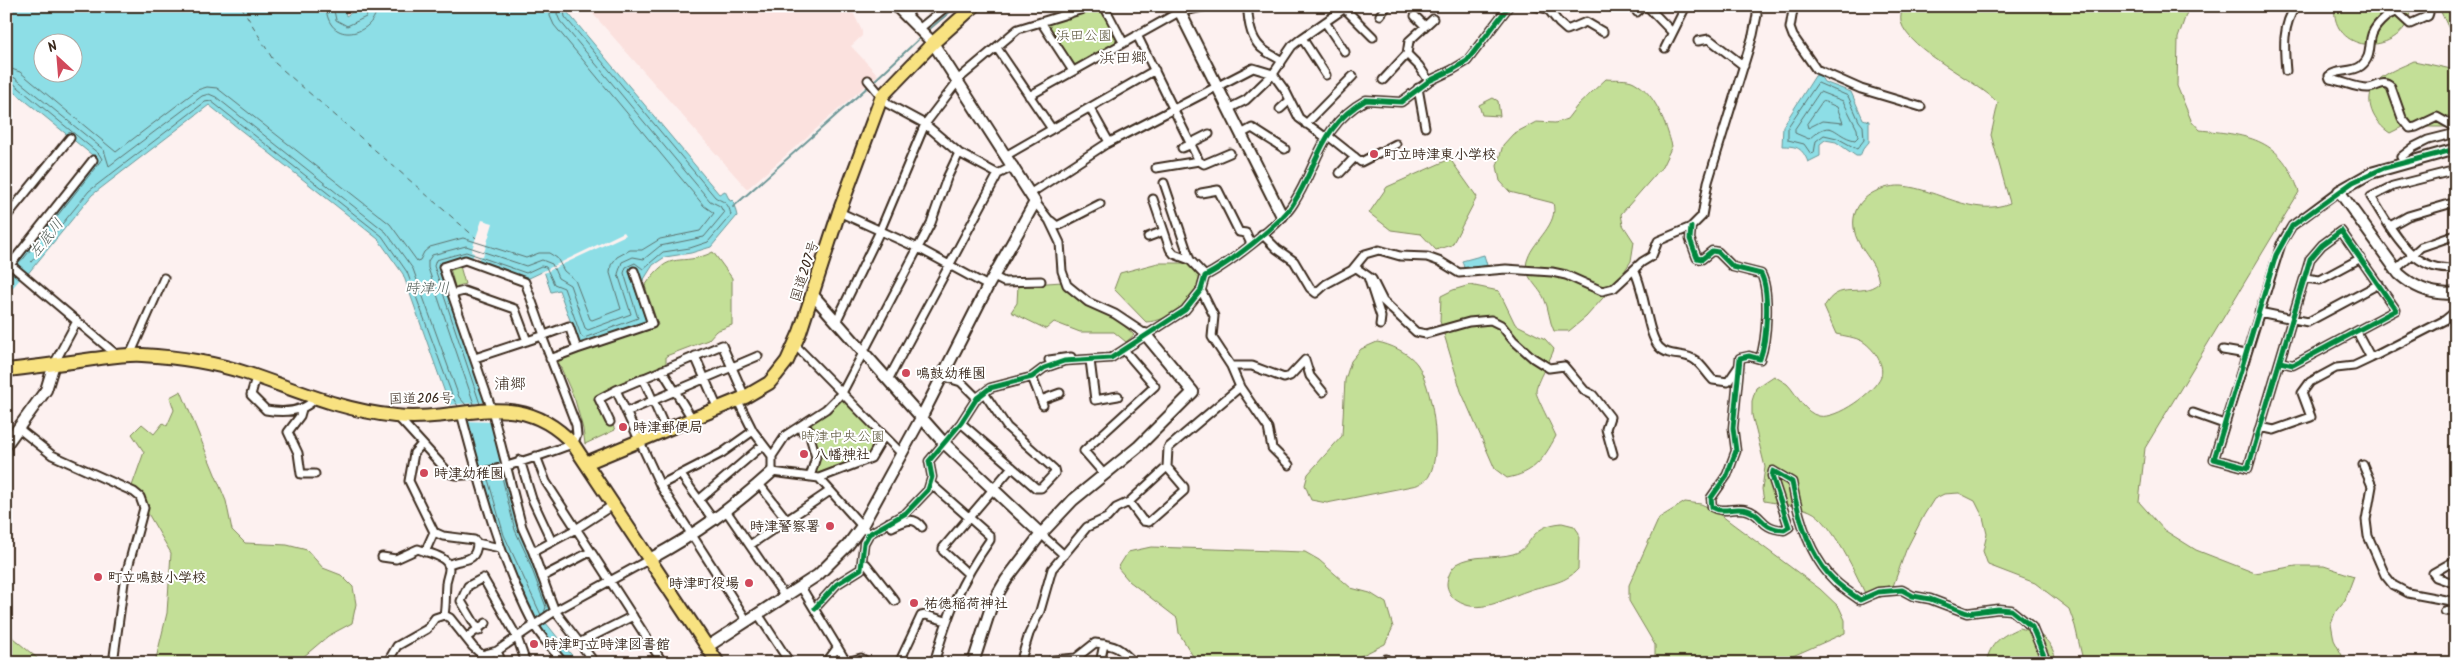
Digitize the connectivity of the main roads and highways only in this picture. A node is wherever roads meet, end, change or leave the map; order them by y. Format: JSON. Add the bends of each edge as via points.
{"nodes":[{"id":1,"x":974,"y":6,"type":"edge"},
{"id":2,"x":6,"y":370,"type":"edge"},
{"id":3,"x":586,"y":463,"type":"junction"},
{"id":4,"x":718,"y":663,"type":"edge"}],
"edges":[{"from":1,"to":3,"type":"highway","name":"国道207号","via":[[930,41],[879,93],[794,344],[776,375],[758,391],[742,399]]},
{"from":2,"to":3,"type":"highway","name":"国道206号","via":[[124,356],[182,358],[222,366],[315,399],[364,412],[397,416],[492,410],[534,414],[573,444]]},
{"from":3,"to":4,"type":"highway","name":"国道206号"}]}
